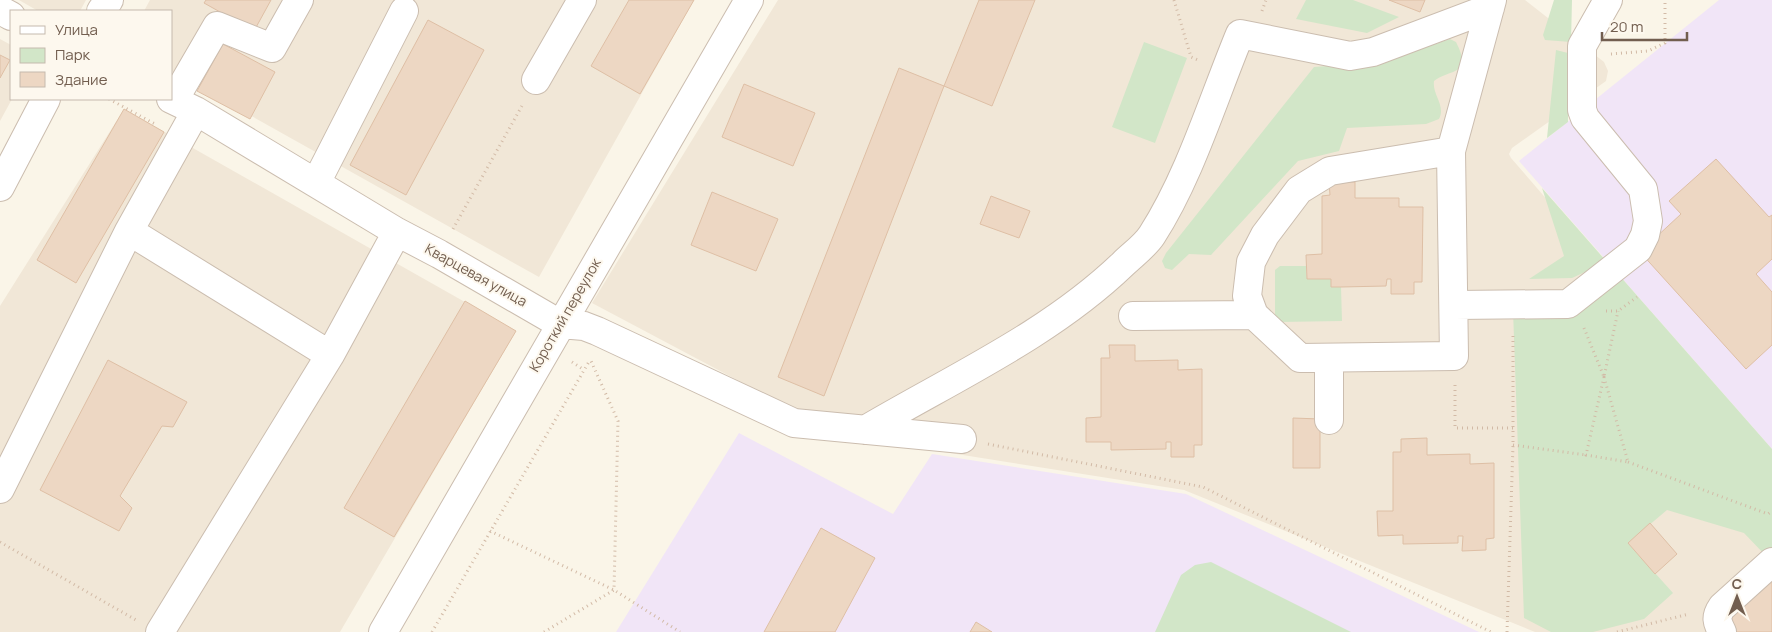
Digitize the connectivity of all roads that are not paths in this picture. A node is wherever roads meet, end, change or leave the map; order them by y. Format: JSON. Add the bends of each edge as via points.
{"nodes":[{"id":1,"x":298,"y":0,"type":"edge"},
{"id":2,"x":582,"y":0,"type":"edge"},
{"id":3,"x":749,"y":0,"type":"edge"},
{"id":4,"x":1608,"y":0,"type":"edge"},
{"id":5,"x":1491,"y":4,"type":"edge"},
{"id":6,"x":404,"y":11,"type":"dead end"},
{"id":7,"x":536,"y":80,"type":"road end"},
{"id":8,"x":45,"y":100,"type":"edge"},
{"id":9,"x":181,"y":104,"type":"edge"},
{"id":10,"x":1451,"y":151,"type":"junction"},
{"id":11,"x":316,"y":183,"type":"junction"},
{"id":12,"x":0,"y":187,"type":"edge"},
{"id":13,"x":129,"y":231,"type":"junction"},
{"id":14,"x":397,"y":232,"type":"junction"},
{"id":15,"x":1455,"y":305,"type":"junction"},
{"id":16,"x":1133,"y":316,"type":"dead end"},
{"id":17,"x":1254,"y":316,"type":"junction"},
{"id":18,"x":560,"y":324,"type":"junction"},
{"id":19,"x":330,"y":355,"type":"junction"},
{"id":20,"x":1329,"y":359,"type":"junction"},
{"id":21,"x":1329,"y":420,"type":"dead end"},
{"id":22,"x":865,"y":430,"type":"junction"},
{"id":23,"x":962,"y":439,"type":"road end"},
{"id":24,"x":3,"y":478,"type":"edge"},
{"id":25,"x":1772,"y":562,"type":"edge"},
{"id":26,"x":150,"y":627,"type":"edge"},
{"id":27,"x":383,"y":632,"type":"edge"},
{"id":28,"x":1722,"y":632,"type":"edge"}],
"edges":[{"from":1,"to":9,"type":"street","via":[[272,48],[217,26]]},
{"from":2,"to":7,"type":"street"},
{"from":3,"to":18,"type":"street","name":"Короткий переулок"},
{"from":4,"to":15,"type":"street","via":[[1582,46],[1583,115],[1643,189],[1648,221],[1638,249],[1568,304]]},
{"from":5,"to":10,"type":"street"},
{"from":5,"to":22,"type":"street","via":[[1373,52],[1350,56],[1240,34],[1179,185],[1151,236],[1104,282],[1049,323]]},
{"from":6,"to":11,"type":"street"},
{"from":8,"to":12,"type":"street"},
{"from":9,"to":11,"type":"street","name":"Кварцевая улица"},
{"from":9,"to":13,"type":"street"},
{"from":10,"to":15,"type":"street"},
{"from":10,"to":17,"type":"street","via":[[1330,171],[1300,190],[1265,235],[1251,262],[1247,296]]},
{"from":11,"to":14,"type":"street","name":"Кварцевая улица"},
{"from":13,"to":19,"type":"street"},
{"from":13,"to":24,"type":"street"},
{"from":14,"to":18,"type":"street","name":"Кварцевая улица"},
{"from":14,"to":19,"type":"street"},
{"from":15,"to":20,"type":"street","via":[[1454,356]]},
{"from":16,"to":17,"type":"street"},
{"from":17,"to":20,"type":"street","via":[[1300,358]]},
{"from":18,"to":22,"type":"street","name":"Кварцевая улица","via":[[597,331],[794,422]]},
{"from":18,"to":27,"type":"street","name":"Короткий переулок"},
{"from":19,"to":26,"type":"street"},
{"from":20,"to":21,"type":"street"},
{"from":22,"to":23,"type":"street","name":"Кварцевая улица"},
{"from":25,"to":28,"type":"street","via":[[1717,614]]}]}
